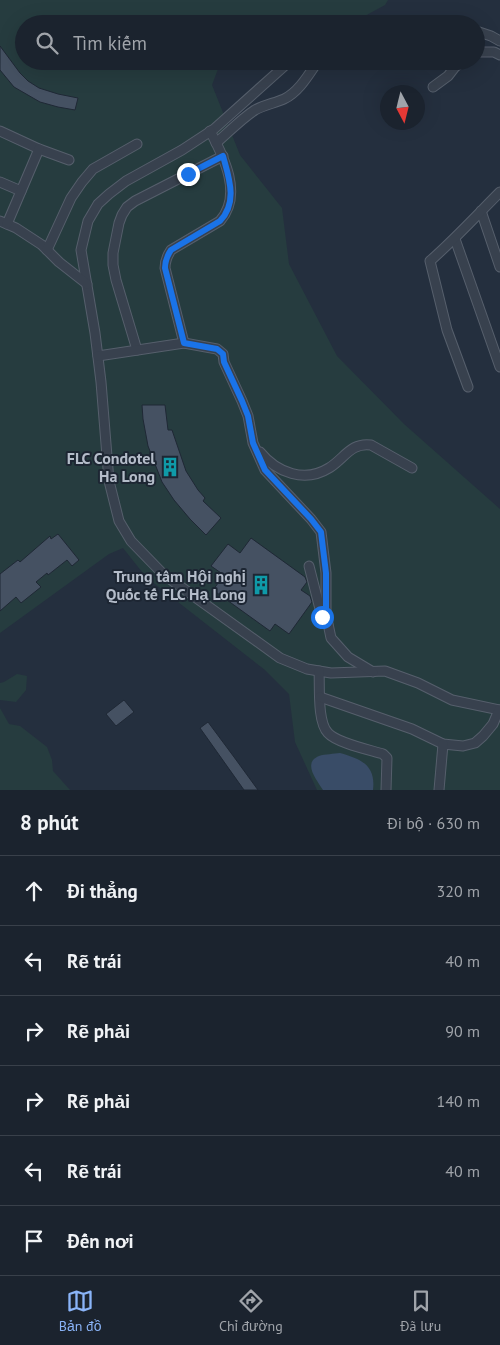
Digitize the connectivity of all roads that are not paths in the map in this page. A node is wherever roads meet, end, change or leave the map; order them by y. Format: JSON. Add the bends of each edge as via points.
{"nodes":[{"id":1,"x":485,"y":34,"type":"edge"},
{"id":2,"x":500,"y":41,"type":"edge"},
{"id":3,"x":485,"y":52,"type":"edge"},
{"id":4,"x":500,"y":55,"type":"edge"},
{"id":5,"x":280,"y":70,"type":"edge"},
{"id":6,"x":312,"y":70,"type":"edge"},
{"id":7,"x":453,"y":70,"type":"edge"},
{"id":8,"x":433,"y":87,"type":"dead end"},
{"id":9,"x":0,"y":131,"type":"edge"},
{"id":10,"x":210,"y":131,"type":"junction"},
{"id":11,"x":216,"y":143,"type":"junction"},
{"id":12,"x":137,"y":144,"type":"dead end"},
{"id":13,"x":39,"y":149,"type":"junction"},
{"id":14,"x":223,"y":156,"type":"junction"},
{"id":15,"x":69,"y":160,"type":"dead end"},
{"id":16,"x":0,"y":182,"type":"edge"},
{"id":17,"x":21,"y":192,"type":"junction"},
{"id":18,"x":500,"y":192,"type":"edge"},
{"id":19,"x":481,"y":211,"type":"junction"},
{"id":20,"x":3,"y":222,"type":"edge"},
{"id":21,"x":455,"y":239,"type":"junction"},
{"id":22,"x":47,"y":250,"type":"junction"},
{"id":23,"x":500,"y":267,"type":"edge"},
{"id":24,"x":87,"y":284,"type":"junction"},
{"id":25,"x":184,"y":343,"type":"junction"},
{"id":26,"x":136,"y":350,"type":"junction"},
{"id":27,"x":98,"y":356,"type":"junction"},
{"id":28,"x":500,"y":367,"type":"edge"},
{"id":29,"x":468,"y":386,"type":"dead end"},
{"id":30,"x":253,"y":443,"type":"junction"},
{"id":31,"x":412,"y":468,"type":"dead end"},
{"id":32,"x":309,"y":566,"type":"dead end"},
{"id":33,"x":328,"y":623,"type":"junction"},
{"id":34,"x":319,"y":671,"type":"junction"},
{"id":35,"x":373,"y":672,"type":"junction"},
{"id":36,"x":320,"y":697,"type":"junction"},
{"id":37,"x":500,"y":710,"type":"edge"},
{"id":38,"x":443,"y":744,"type":"junction"},
{"id":39,"x":386,"y":790,"type":"edge"},
{"id":40,"x":438,"y":790,"type":"edge"}],
"edges":[{"from":1,"to":2,"type":"street"},
{"from":3,"to":4,"type":"street"},
{"from":5,"to":10,"type":"street"},
{"from":6,"to":11,"type":"street","via":[[291,94],[253,112]]},
{"from":7,"to":8,"type":"street"},
{"from":9,"to":13,"type":"street"},
{"from":10,"to":11,"type":"street"},
{"from":10,"to":24,"type":"street","via":[[126,181],[98,204],[88,221],[81,250]]},
{"from":11,"to":14,"type":"street"},
{"from":12,"to":22,"type":"street","via":[[93,169],[71,198]]},
{"from":13,"to":15,"type":"street"},
{"from":13,"to":17,"type":"street"},
{"from":14,"to":25,"type":"street","via":[[231,190],[225,215],[171,250],[165,262]]},
{"from":14,"to":26,"type":"street","via":[[135,201],[122,214],[113,265]]},
{"from":16,"to":17,"type":"street"},
{"from":17,"to":20,"type":"street"},
{"from":18,"to":19,"type":"street"},
{"from":19,"to":21,"type":"street"},
{"from":19,"to":23,"type":"street"},
{"from":20,"to":22,"type":"street"},
{"from":21,"to":28,"type":"street"},
{"from":21,"to":29,"type":"street","via":[[430,261],[446,330]]},
{"from":22,"to":24,"type":"street"},
{"from":24,"to":27,"type":"street"},
{"from":25,"to":26,"type":"street"},
{"from":25,"to":30,"type":"street","via":[[217,349],[223,354],[248,416]]},
{"from":26,"to":27,"type":"street"},
{"from":27,"to":34,"type":"street","via":[[109,481],[119,521],[131,541],[163,574],[280,658]]},
{"from":30,"to":31,"type":"street","via":[[272,465],[294,474],[307,475],[329,468],[352,448],[364,444]]},
{"from":30,"to":33,"type":"street","via":[[265,470],[321,532]]},
{"from":32,"to":33,"type":"street","via":[[322,617]]},
{"from":33,"to":35,"type":"street","via":[[331,638],[348,657]]},
{"from":34,"to":35,"type":"street"},
{"from":34,"to":36,"type":"street"},
{"from":35,"to":37,"type":"street","via":[[385,672],[418,683],[452,700]]},
{"from":36,"to":38,"type":"street"},
{"from":36,"to":39,"type":"street","via":[[322,724],[328,734],[384,754],[387,758]]},
{"from":37,"to":38,"type":"street","via":[[493,724],[475,743],[463,746]]},
{"from":38,"to":40,"type":"street"}]}
